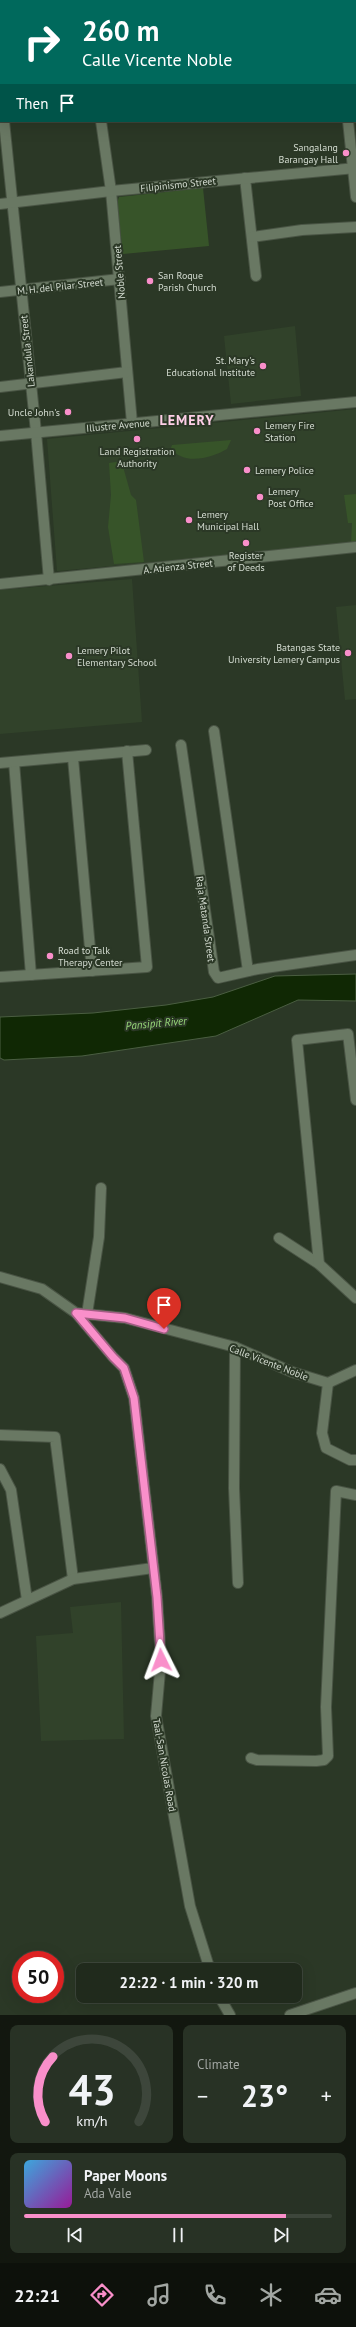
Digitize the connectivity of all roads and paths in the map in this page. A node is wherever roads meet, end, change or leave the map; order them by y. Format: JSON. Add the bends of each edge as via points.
{"nodes":[{"id":1,"x":2,"y":122,"type":"edge"},
{"id":2,"x":101,"y":122,"type":"edge"},
{"id":3,"x":348,"y":122,"type":"edge"},
{"id":4,"x":354,"y":168,"type":"edge"},
{"id":5,"x":245,"y":178,"type":"junction"},
{"id":6,"x":111,"y":191,"type":"junction"},
{"id":7,"x":356,"y":198,"type":"edge"},
{"id":8,"x":12,"y":202,"type":"junction"},
{"id":9,"x":0,"y":204,"type":"edge"},
{"id":10,"x":356,"y":227,"type":"edge"},
{"id":11,"x":252,"y":237,"type":"junction"},
{"id":12,"x":256,"y":276,"type":"dead end"},
{"id":13,"x":120,"y":279,"type":"junction"},
{"id":14,"x":20,"y":290,"type":"junction"},
{"id":15,"x":0,"y":292,"type":"edge"},
{"id":16,"x":127,"y":372,"type":"junction"},
{"id":17,"x":30,"y":384,"type":"junction"},
{"id":18,"x":0,"y":387,"type":"edge"},
{"id":19,"x":356,"y":402,"type":"edge"},
{"id":20,"x":132,"y":423,"type":"junction"},
{"id":21,"x":36,"y":432,"type":"junction"},
{"id":22,"x":0,"y":436,"type":"edge"},
{"id":23,"x":356,"y":547,"type":"edge"},
{"id":24,"x":49,"y":580,"type":"junction"},
{"id":25,"x":0,"y":584,"type":"edge"},
{"id":26,"x":214,"y":731,"type":"dead end"},
{"id":27,"x":181,"y":745,"type":"dead end"},
{"id":28,"x":146,"y":750,"type":"dead end"},
{"id":29,"x":127,"y":751,"type":"junction"},
{"id":30,"x":74,"y":758,"type":"junction"},
{"id":31,"x":14,"y":762,"type":"junction"},
{"id":32,"x":0,"y":763,"type":"edge"},
{"id":33,"x":356,"y":955,"type":"edge"},
{"id":34,"x":92,"y":971,"type":"junction"},
{"id":35,"x":248,"y":971,"type":"junction"},
{"id":36,"x":31,"y":975,"type":"junction"},
{"id":37,"x":0,"y":977,"type":"edge"},
{"id":38,"x":356,"y":1100,"type":"edge"},
{"id":39,"x":101,"y":1188,"type":"dead end"},
{"id":40,"x":279,"y":1238,"type":"dead end"},
{"id":41,"x":320,"y":1264,"type":"junction"},
{"id":42,"x":0,"y":1277,"type":"edge"},
{"id":43,"x":356,"y":1298,"type":"edge"},
{"id":44,"x":76,"y":1313,"type":"junction"},
{"id":45,"x":87,"y":1314,"type":"junction"},
{"id":46,"x":236,"y":1347,"type":"junction"},
{"id":47,"x":356,"y":1370,"type":"edge"},
{"id":48,"x":328,"y":1383,"type":"junction"},
{"id":49,"x":0,"y":1435,"type":"edge"},
{"id":50,"x":356,"y":1460,"type":"edge"},
{"id":51,"x":0,"y":1469,"type":"edge"},
{"id":52,"x":356,"y":1495,"type":"edge"},
{"id":53,"x":153,"y":1568,"type":"junction"},
{"id":54,"x":73,"y":1579,"type":"junction"},
{"id":55,"x":238,"y":1583,"type":"dead end"},
{"id":56,"x":27,"y":1600,"type":"junction"},
{"id":57,"x":0,"y":1613,"type":"edge"},
{"id":58,"x":251,"y":1758,"type":"dead end"},
{"id":59,"x":208,"y":1963,"type":"edge"},
{"id":60,"x":356,"y":1993,"type":"edge"},
{"id":61,"x":224,"y":2003,"type":"edge"},
{"id":62,"x":230,"y":2015,"type":"edge"},
{"id":63,"x":290,"y":2015,"type":"edge"}],
"edges":[{"from":1,"to":8,"type":"street","name":"Lakandula Street"},
{"from":2,"to":6,"type":"street","name":"Noble Street"},
{"from":3,"to":4,"type":"street"},
{"from":4,"to":5,"type":"street","name":"Filipinismo Street"},
{"from":4,"to":7,"type":"street"},
{"from":5,"to":6,"type":"street","name":"Filipinismo Street"},
{"from":5,"to":11,"type":"street"},
{"from":6,"to":8,"type":"street","name":"Filipinismo Street"},
{"from":6,"to":13,"type":"street","name":"Noble Street"},
{"from":8,"to":9,"type":"street","name":"Filipinismo Street"},
{"from":8,"to":14,"type":"street","name":"Lakandula Street"},
{"from":10,"to":11,"type":"street","via":[[302,230]]},
{"from":11,"to":12,"type":"street"},
{"from":13,"to":14,"type":"street","name":"M. H. del Pilar Street"},
{"from":13,"to":16,"type":"street","name":"Noble Street"},
{"from":14,"to":15,"type":"street","name":"M. H. del Pilar Street"},
{"from":14,"to":17,"type":"street","name":"Lakandula Street"},
{"from":16,"to":17,"type":"street"},
{"from":16,"to":20,"type":"street","name":"Noble Street"},
{"from":17,"to":18,"type":"street"},
{"from":17,"to":21,"type":"street","name":"Lakandula Street"},
{"from":19,"to":20,"type":"street","name":"Illustre Avenue"},
{"from":20,"to":21,"type":"street","name":"Illustre Avenue"},
{"from":21,"to":22,"type":"street","name":"Illustre Avenue"},
{"from":21,"to":24,"type":"street","name":"Lakandula Street"},
{"from":23,"to":24,"type":"street","name":"A. Atienza Street"},
{"from":24,"to":25,"type":"street","name":"A. Atienza Street"},
{"from":26,"to":35,"type":"street"},
{"from":27,"to":35,"type":"street","name":"Raja Matanda Street","via":[[214,972],[218,978]]},
{"from":28,"to":29,"type":"street"},
{"from":29,"to":30,"type":"street"},
{"from":29,"to":34,"type":"street","via":[[147,967]]},
{"from":30,"to":31,"type":"street"},
{"from":30,"to":34,"type":"street"},
{"from":31,"to":32,"type":"street"},
{"from":31,"to":36,"type":"street"},
{"from":33,"to":35,"type":"street","name":"Raja Matanda Street"},
{"from":34,"to":36,"type":"street"},
{"from":36,"to":37,"type":"street"},
{"from":38,"to":41,"type":"street","via":[[348,1034],[297,1040]]},
{"from":39,"to":45,"type":"street","via":[[99,1237]]},
{"from":40,"to":41,"type":"street"},
{"from":41,"to":43,"type":"street"},
{"from":42,"to":44,"type":"street","via":[[42,1289]]},
{"from":44,"to":45,"type":"street","name":"Calle Vicente Noble"},
{"from":44,"to":53,"type":"street","name":"Taal-San Nicolas Road","via":[[124,1368],[134,1398]]},
{"from":45,"to":46,"type":"street","name":"Calle Vicente Noble","via":[[125,1318]]},
{"from":46,"to":48,"type":"street","name":"Calle Vicente Noble","via":[[292,1372]]},
{"from":46,"to":55,"type":"street","via":[[234,1488]]},
{"from":47,"to":48,"type":"street"},
{"from":48,"to":50,"type":"street","via":[[322,1433],[326,1448],[350,1460]]},
{"from":49,"to":54,"type":"street","via":[[55,1437]]},
{"from":51,"to":56,"type":"street","via":[[11,1490]]},
{"from":52,"to":58,"type":"street","via":[[336,1491],[326,1707],[328,1756],[324,1760],[316,1761]]},
{"from":53,"to":54,"type":"street"},
{"from":53,"to":59,"type":"street","name":"Taal-San Nicolas Road","via":[[161,1660],[156,1716],[190,1906]]},
{"from":54,"to":56,"type":"street"},
{"from":56,"to":57,"type":"street"},
{"from":60,"to":63,"type":"street"},
{"from":61,"to":62,"type":"street"}]}
